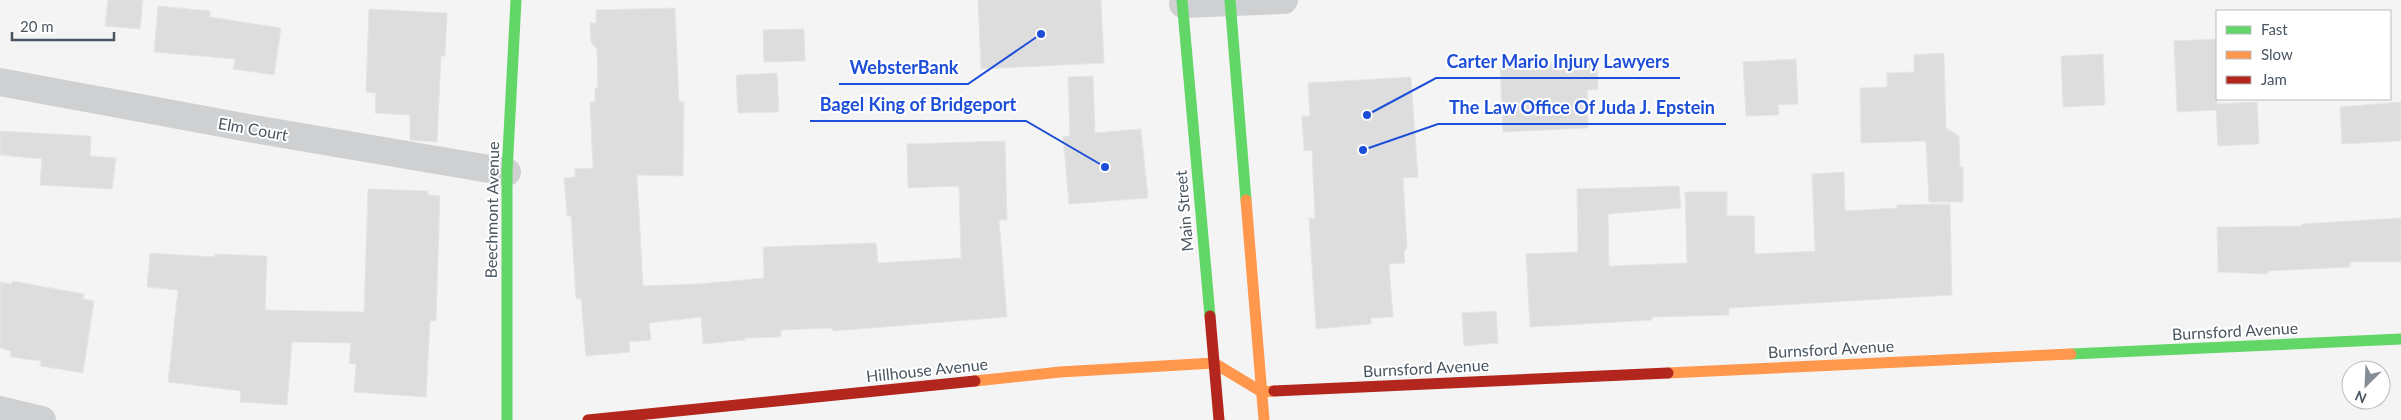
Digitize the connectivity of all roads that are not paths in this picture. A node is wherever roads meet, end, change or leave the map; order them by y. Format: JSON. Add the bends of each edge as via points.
{"nodes":[{"id":1,"x":516,"y":0,"type":"edge"},
{"id":2,"x":1284,"y":0,"type":"edge"},
{"id":3,"x":1230,"y":1,"type":"edge"},
{"id":4,"x":1182,"y":2,"type":"edge"},
{"id":5,"x":0,"y":82,"type":"edge"},
{"id":6,"x":507,"y":172,"type":"junction"},
{"id":7,"x":2401,"y":339,"type":"edge"},
{"id":8,"x":1214,"y":363,"type":"junction"},
{"id":9,"x":1262,"y":392,"type":"junction"},
{"id":10,"x":0,"y":410,"type":"edge"},
{"id":11,"x":42,"y":420,"type":"edge"},
{"id":12,"x":508,"y":420,"type":"edge"},
{"id":13,"x":588,"y":420,"type":"edge"},
{"id":14,"x":1219,"y":420,"type":"edge"},
{"id":15,"x":1264,"y":420,"type":"edge"}],
"edges":[{"from":1,"to":6,"type":"street","name":"Beechmont Avenue"},
{"from":2,"to":3,"type":"street"},
{"from":3,"to":4,"type":"street"},
{"from":3,"to":9,"type":"street"},
{"from":4,"to":8,"type":"street","name":"Main Street"},
{"from":5,"to":6,"type":"street","name":"Elm Court","via":[[254,130]]},
{"from":6,"to":12,"type":"street","name":"Beechmont Avenue"},
{"from":7,"to":9,"type":"street","name":"Burnsford Avenue"},
{"from":8,"to":9,"type":"street"},
{"from":8,"to":13,"type":"street","name":"Hillhouse Avenue","via":[[1060,372]]},
{"from":8,"to":14,"type":"street","name":"Main Street"},
{"from":9,"to":15,"type":"street"},
{"from":10,"to":11,"type":"street"}]}
